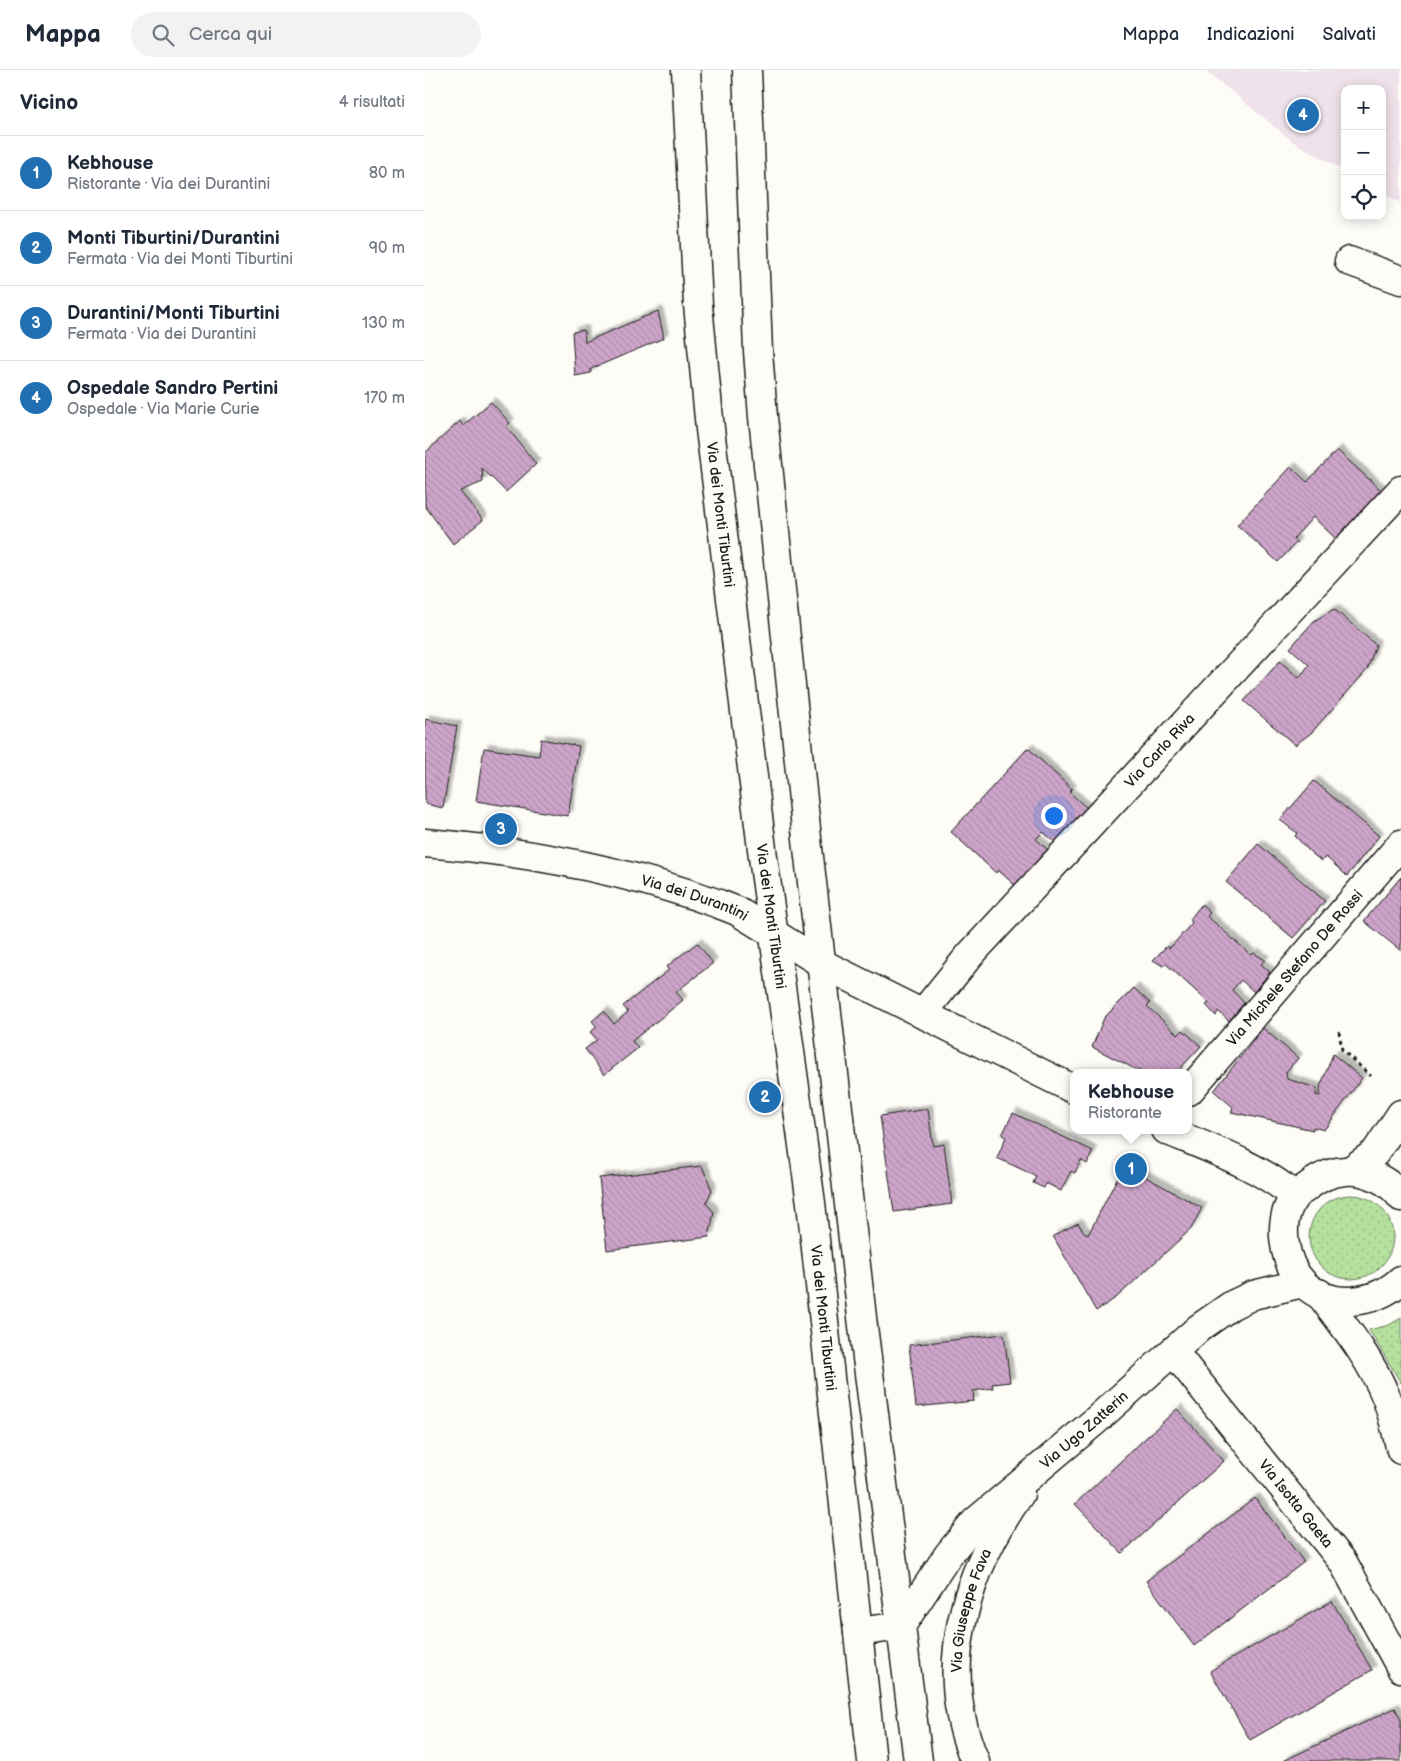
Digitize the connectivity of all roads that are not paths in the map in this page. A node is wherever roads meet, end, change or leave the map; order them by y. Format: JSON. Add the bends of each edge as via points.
{"nodes":[{"id":1,"x":686,"y":70,"type":"edge"},
{"id":2,"x":747,"y":70,"type":"edge"},
{"id":3,"x":1349,"y":261,"type":"dead end"},
{"id":4,"x":1401,"y":280,"type":"edge"},
{"id":5,"x":1401,"y":490,"type":"edge"},
{"id":6,"x":425,"y":843,"type":"edge"},
{"id":7,"x":1401,"y":844,"type":"edge"},
{"id":8,"x":774,"y":935,"type":"junction"},
{"id":9,"x":823,"y":964,"type":"junction"},
{"id":10,"x":923,"y":1014,"type":"junction"},
{"id":11,"x":1070,"y":1088,"type":"edge"},
{"id":12,"x":1192,"y":1088,"type":"edge"},
{"id":13,"x":1401,"y":1114,"type":"edge"},
{"id":14,"x":1176,"y":1134,"type":"edge"},
{"id":15,"x":1351,"y":1170,"type":"junction"},
{"id":16,"x":1295,"y":1196,"type":"junction"},
{"id":17,"x":1401,"y":1196,"type":"edge"},
{"id":18,"x":1401,"y":1280,"type":"edge"},
{"id":19,"x":1311,"y":1288,"type":"junction"},
{"id":20,"x":1173,"y":1351,"type":"junction"},
{"id":21,"x":1401,"y":1450,"type":"edge"},
{"id":22,"x":1035,"y":1474,"type":"junction"},
{"id":23,"x":901,"y":1626,"type":"junction"},
{"id":24,"x":858,"y":1632,"type":"junction"},
{"id":25,"x":1401,"y":1668,"type":"edge"},
{"id":26,"x":872,"y":1761,"type":"edge"},
{"id":27,"x":918,"y":1761,"type":"edge"},
{"id":28,"x":975,"y":1761,"type":"edge"}],
"edges":[{"from":1,"to":8,"type":"street","name":"Via dei Monti Tiburtini","via":[[697,304]]},
{"from":2,"to":9,"type":"street","via":[[757,342],[763,417]]},
{"from":3,"to":4,"type":"street"},
{"from":5,"to":10,"type":"street","name":"Via Carlo Riva","via":[[969,956]]},
{"from":6,"to":8,"type":"street","name":"Via dei Durantini","via":[[513,852],[643,880],[728,907]]},
{"from":7,"to":12,"type":"street","name":"Via Michele Stefano De Rossi"},
{"from":8,"to":9,"type":"street","name":"Via dei Durantini"},
{"from":8,"to":24,"type":"street","name":"Via dei Monti Tiburtini","via":[[811,1203]]},
{"from":9,"to":10,"type":"street","name":"Via dei Durantini"},
{"from":9,"to":23,"type":"street","via":[[863,1326]]},
{"from":10,"to":11,"type":"street","name":"Via dei Durantini"},
{"from":13,"to":15,"type":"street","via":[[1375,1153]]},
{"from":14,"to":16,"type":"street","via":[[1235,1158],[1278,1182]]},
{"from":15,"to":16,"type":"street","via":[[1329,1174]]},
{"from":15,"to":17,"type":"street","via":[[1381,1179]]},
{"from":16,"to":19,"type":"street","via":[[1286,1216],[1284,1238],[1289,1260]]},
{"from":18,"to":19,"type":"street","via":[[1379,1296],[1355,1302],[1338,1300]]},
{"from":19,"to":20,"type":"street","name":"Via Ugo Zatterin","via":[[1253,1295],[1199,1328]]},
{"from":19,"to":21,"type":"street","via":[[1352,1337],[1374,1372],[1387,1399]]},
{"from":20,"to":22,"type":"street","name":"Via Ugo Zatterin"},
{"from":20,"to":25,"type":"street","name":"Via Isotta Gaeta","via":[[1343,1562]]},
{"from":22,"to":23,"type":"street","name":"Via Ugo Zatterin","via":[[995,1505],[961,1538]]},
{"from":22,"to":28,"type":"street","name":"Via Giuseppe Fava","via":[[1012,1505],[978,1566],[962,1621],[958,1655],[959,1698],[964,1728]]},
{"from":23,"to":24,"type":"street"},
{"from":23,"to":27,"type":"street"},
{"from":24,"to":26,"type":"street","name":"Via dei Monti Tiburtini"}]}
